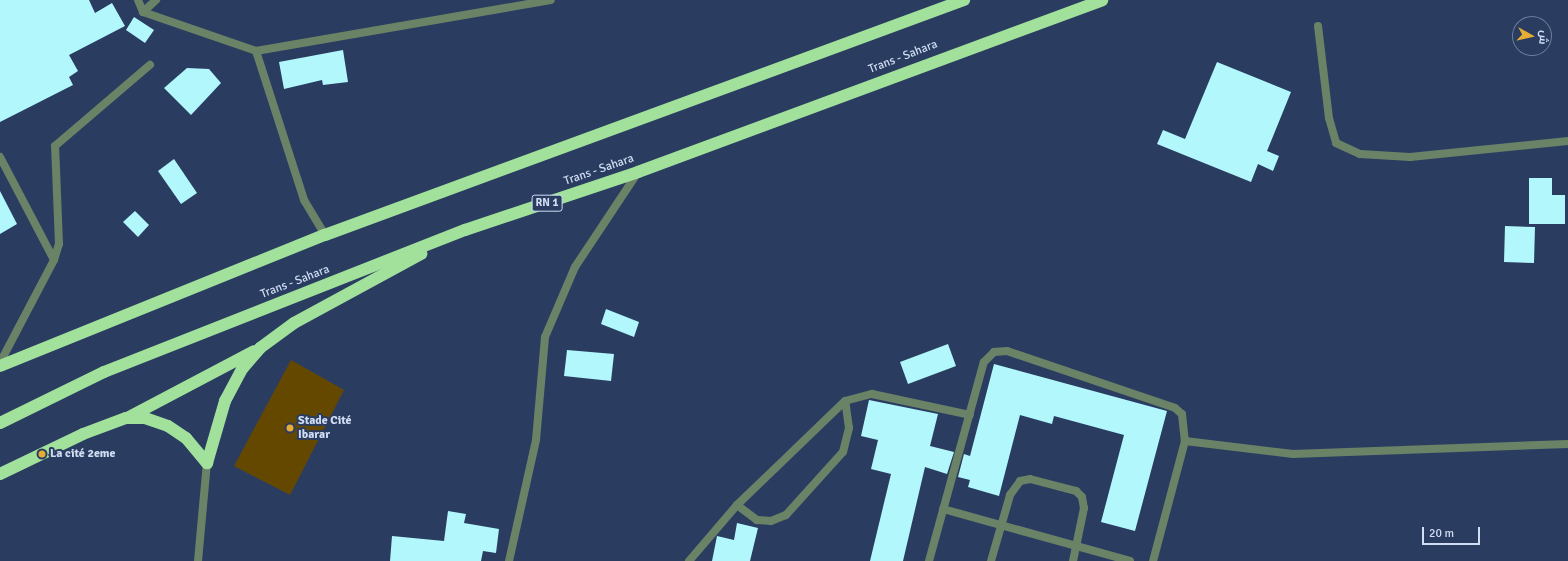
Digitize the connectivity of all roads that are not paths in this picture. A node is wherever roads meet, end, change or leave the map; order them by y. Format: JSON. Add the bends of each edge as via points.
{"nodes":[{"id":1,"x":138,"y":0,"type":"edge"},
{"id":2,"x":156,"y":0,"type":"edge"},
{"id":3,"x":551,"y":0,"type":"edge"},
{"id":4,"x":964,"y":0,"type":"edge"},
{"id":5,"x":1102,"y":0,"type":"edge"},
{"id":6,"x":142,"y":12,"type":"junction"},
{"id":7,"x":1318,"y":26,"type":"dead end"},
{"id":8,"x":256,"y":51,"type":"junction"},
{"id":9,"x":150,"y":65,"type":"dead end"},
{"id":10,"x":1568,"y":141,"type":"edge"},
{"id":11,"x":0,"y":158,"type":"edge"},
{"id":12,"x":638,"y":172,"type":"junction"},
{"id":13,"x":465,"y":230,"type":"junction"},
{"id":14,"x":325,"y":234,"type":"junction"},
{"id":15,"x":54,"y":260,"type":"junction"},
{"id":16,"x":260,"y":348,"type":"junction"},
{"id":17,"x":0,"y":364,"type":"edge"},
{"id":18,"x":845,"y":401,"type":"junction"},
{"id":19,"x":970,"y":415,"type":"junction"},
{"id":20,"x":126,"y":418,"type":"junction"},
{"id":21,"x":0,"y":423,"type":"edge"},
{"id":22,"x":1185,"y":441,"type":"junction"},
{"id":23,"x":1568,"y":444,"type":"edge"},
{"id":24,"x":207,"y":463,"type":"junction"},
{"id":25,"x":0,"y":474,"type":"edge"},
{"id":26,"x":737,"y":505,"type":"junction"},
{"id":27,"x":943,"y":509,"type":"junction"},
{"id":28,"x":1002,"y":524,"type":"junction"},
{"id":29,"x":1076,"y":544,"type":"junction"},
{"id":30,"x":198,"y":561,"type":"edge"},
{"id":31,"x":509,"y":561,"type":"edge"},
{"id":32,"x":689,"y":561,"type":"edge"},
{"id":33,"x":929,"y":561,"type":"edge"},
{"id":34,"x":991,"y":561,"type":"edge"},
{"id":35,"x":1073,"y":561,"type":"edge"},
{"id":36,"x":1130,"y":561,"type":"edge"},
{"id":37,"x":1153,"y":561,"type":"edge"}],
"edges":[{"from":1,"to":6,"type":"street"},
{"from":2,"to":6,"type":"street"},
{"from":3,"to":8,"type":"street"},
{"from":4,"to":14,"type":"highway"},
{"from":5,"to":12,"type":"highway","name":"Trans - Sahara","number":"RN 1"},
{"from":6,"to":8,"type":"street"},
{"from":7,"to":10,"type":"street","via":[[1329,118],[1336,143],[1360,154],[1410,157]]},
{"from":8,"to":14,"type":"street","via":[[304,200]]},
{"from":9,"to":15,"type":"street","via":[[55,146],[59,244]]},
{"from":11,"to":15,"type":"street"},
{"from":12,"to":13,"type":"highway","name":"Trans - Sahara","number":"RN 1"},
{"from":12,"to":31,"type":"street","via":[[575,267],[545,337],[536,440]]},
{"from":13,"to":16,"type":"highway","via":[[294,323]]},
{"from":13,"to":21,"type":"highway","name":"Trans - Sahara","number":"RN 1","via":[[104,372]]},
{"from":14,"to":17,"type":"highway"},
{"from":15,"to":17,"type":"street"},
{"from":16,"to":20,"type":"highway"},
{"from":16,"to":24,"type":"highway","via":[[242,369],[225,401]]},
{"from":18,"to":19,"type":"street","via":[[872,394]]},
{"from":18,"to":26,"type":"street"},
{"from":18,"to":26,"type":"street","via":[[848,428],[843,452],[786,515],[771,521],[757,520]]},
{"from":19,"to":22,"type":"street","via":[[984,362],[994,352],[1007,351],[1175,408],[1182,414]]},
{"from":19,"to":27,"type":"street"},
{"from":20,"to":24,"type":"highway","via":[[145,418],[168,426],[186,438]]},
{"from":20,"to":25,"type":"highway","via":[[83,434]]},
{"from":22,"to":23,"type":"street","via":[[1293,454]]},
{"from":22,"to":37,"type":"street"},
{"from":24,"to":30,"type":"street"},
{"from":26,"to":32,"type":"street"},
{"from":27,"to":28,"type":"street"},
{"from":27,"to":33,"type":"street"},
{"from":28,"to":29,"type":"street"},
{"from":28,"to":29,"type":"street","via":[[1010,495],[1020,481],[1030,479],[1076,491],[1082,498],[1084,508]]},
{"from":28,"to":34,"type":"street"},
{"from":29,"to":35,"type":"street"},
{"from":29,"to":36,"type":"street"}]}
